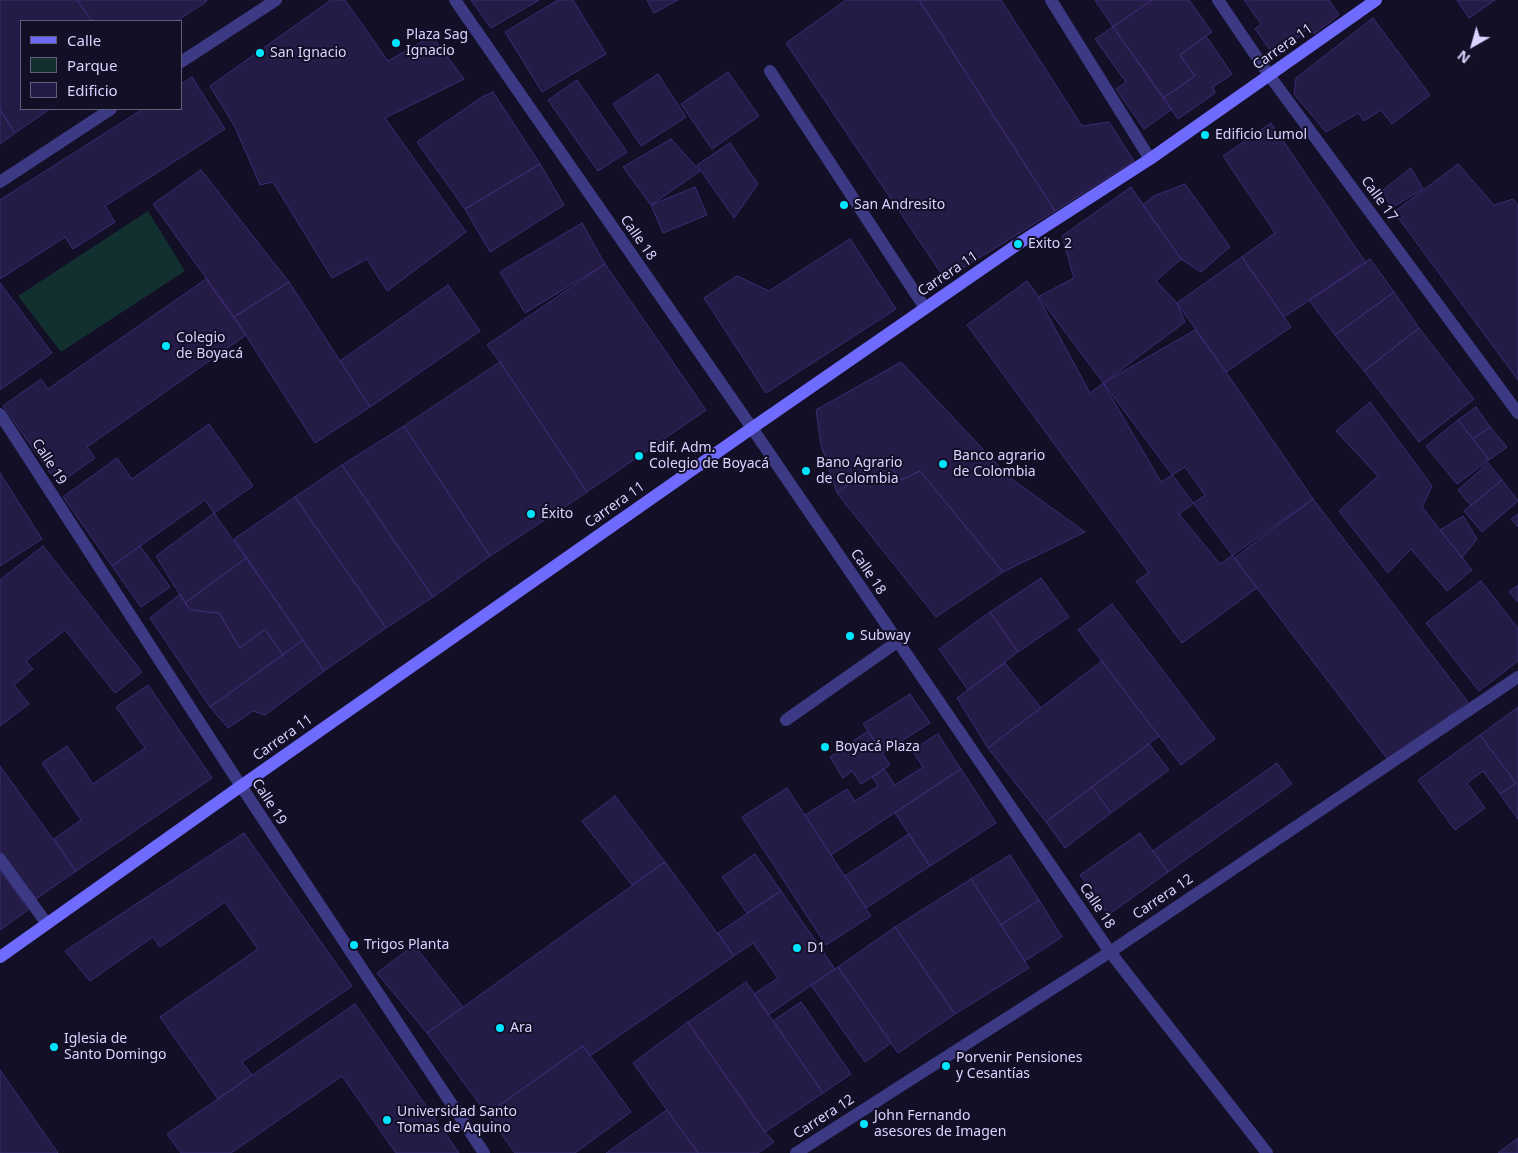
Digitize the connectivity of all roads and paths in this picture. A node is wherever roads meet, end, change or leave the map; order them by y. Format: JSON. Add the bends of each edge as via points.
{"nodes":[{"id":1,"x":276,"y":0,"type":"edge"},
{"id":2,"x":455,"y":0,"type":"edge"},
{"id":3,"x":1052,"y":0,"type":"edge"},
{"id":4,"x":1218,"y":0,"type":"edge"},
{"id":5,"x":1376,"y":0,"type":"edge"},
{"id":6,"x":182,"y":61,"type":"edge"},
{"id":7,"x":770,"y":71,"type":"dead end"},
{"id":8,"x":1269,"y":75,"type":"junction"},
{"id":9,"x":109,"y":110,"type":"edge"},
{"id":10,"x":1150,"y":159,"type":"junction"},
{"id":11,"x":0,"y":182,"type":"edge"},
{"id":12,"x":925,"y":308,"type":"junction"},
{"id":13,"x":1518,"y":413,"type":"edge"},
{"id":14,"x":0,"y":414,"type":"edge"},
{"id":15,"x":752,"y":428,"type":"junction"},
{"id":16,"x":897,"y":642,"type":"junction"},
{"id":17,"x":1518,"y":677,"type":"edge"},
{"id":18,"x":786,"y":720,"type":"dead end"},
{"id":19,"x":241,"y":786,"type":"junction"},
{"id":20,"x":0,"y":859,"type":"edge"},
{"id":21,"x":47,"y":924,"type":"junction"},
{"id":22,"x":1110,"y":952,"type":"junction"},
{"id":23,"x":0,"y":957,"type":"edge"},
{"id":24,"x":484,"y":1153,"type":"edge"},
{"id":25,"x":796,"y":1153,"type":"edge"},
{"id":26,"x":1267,"y":1153,"type":"edge"}],
"edges":[{"from":1,"to":6,"type":"street"},
{"from":2,"to":15,"type":"street","name":"Calle 18"},
{"from":3,"to":10,"type":"street"},
{"from":4,"to":8,"type":"street","name":"Calle 17"},
{"from":5,"to":8,"type":"main road","name":"Carrera 11"},
{"from":7,"to":12,"type":"street"},
{"from":8,"to":10,"type":"main road","name":"Carrera 11"},
{"from":8,"to":13,"type":"street","name":"Calle 17"},
{"from":9,"to":11,"type":"street"},
{"from":10,"to":12,"type":"main road","name":"Carrera 11"},
{"from":12,"to":15,"type":"main road","name":"Carrera 11"},
{"from":14,"to":19,"type":"street","name":"Calle 19"},
{"from":15,"to":16,"type":"street","name":"Calle 18"},
{"from":15,"to":19,"type":"main road","name":"Carrera 11"},
{"from":16,"to":18,"type":"street"},
{"from":16,"to":22,"type":"street","name":"Calle 18"},
{"from":17,"to":22,"type":"street","name":"Carrera 12"},
{"from":19,"to":21,"type":"main road","name":"Carrera 11"},
{"from":19,"to":24,"type":"street","name":"Calle 19"},
{"from":20,"to":21,"type":"street"},
{"from":21,"to":23,"type":"main road","name":"Carrera 11"},
{"from":22,"to":25,"type":"street","name":"Carrera 12"},
{"from":22,"to":26,"type":"street","name":"Calle 18"}]}
